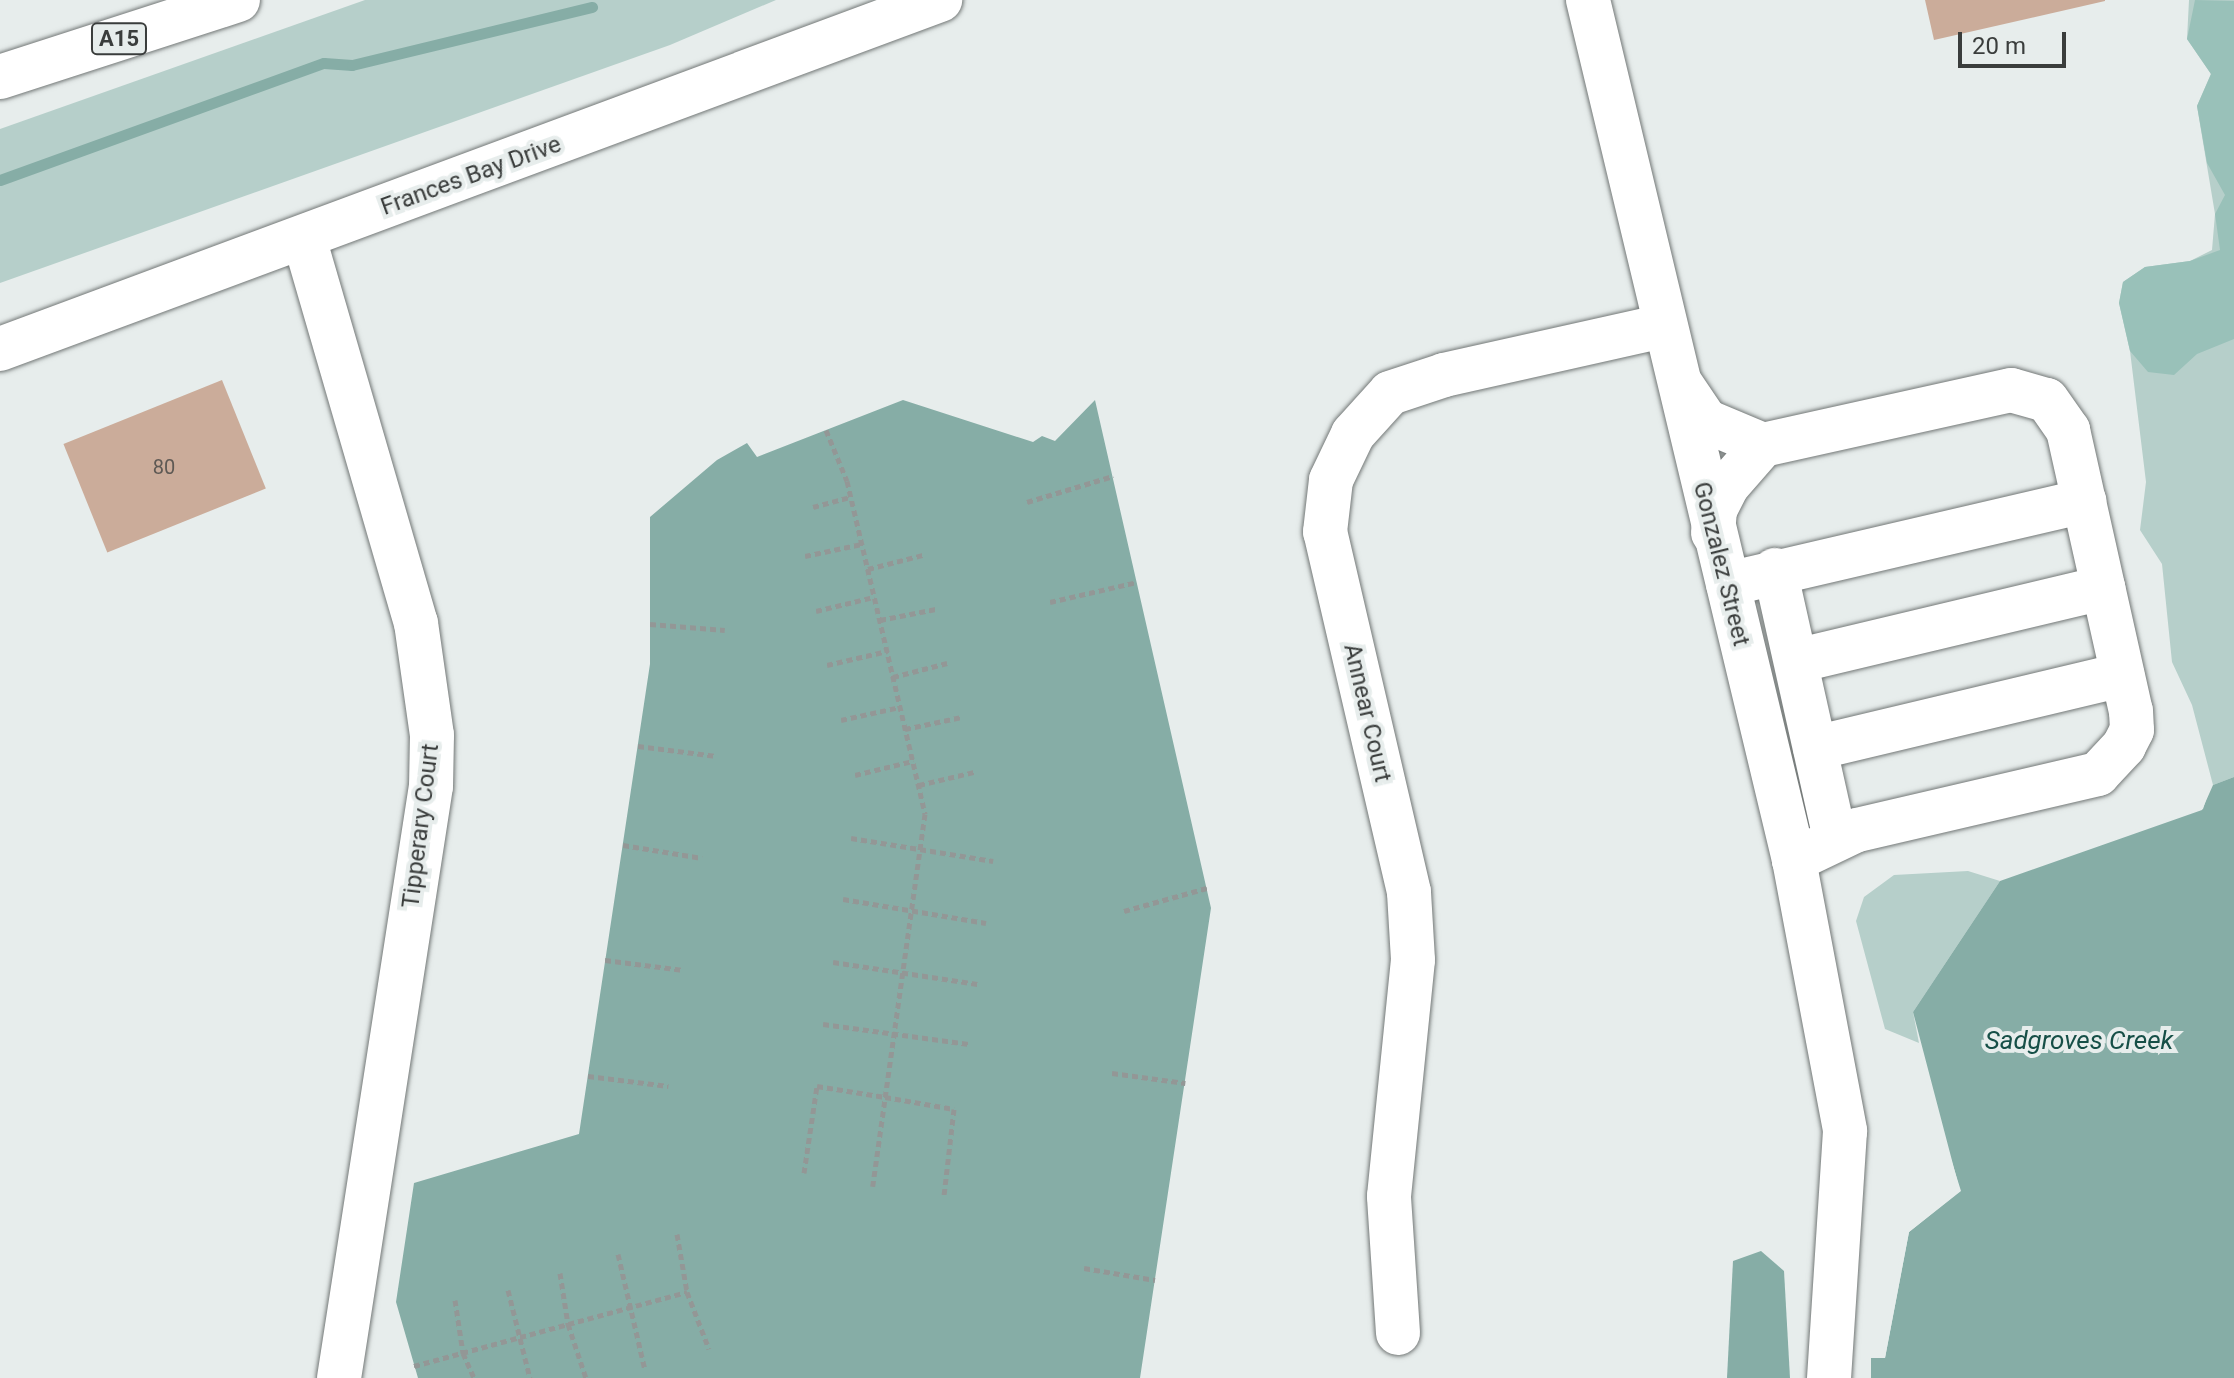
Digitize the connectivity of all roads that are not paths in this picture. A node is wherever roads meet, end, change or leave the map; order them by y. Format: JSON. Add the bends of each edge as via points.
{"nodes":[{"id":1,"x":238,"y":0,"type":"edge"},
{"id":2,"x":940,"y":0,"type":"edge"},
{"id":3,"x":1588,"y":0,"type":"edge"},
{"id":4,"x":91,"y":48,"type":"junction"},
{"id":5,"x":0,"y":57,"type":"edge"},
{"id":6,"x":0,"y":77,"type":"edge"},
{"id":7,"x":304,"y":238,"type":"junction"},
{"id":8,"x":1667,"y":345,"type":"junction"},
{"id":9,"x":0,"y":349,"type":"edge"},
{"id":10,"x":1763,"y":445,"type":"junction"},
{"id":11,"x":2084,"y":501,"type":"junction"},
{"id":12,"x":1713,"y":533,"type":"junction"},
{"id":13,"x":1775,"y":570,"type":"junction"},
{"id":14,"x":1728,"y":584,"type":"junction"},
{"id":15,"x":2103,"y":588,"type":"junction"},
{"id":16,"x":1796,"y":661,"type":"junction"},
{"id":17,"x":2122,"y":675,"type":"junction"},
{"id":18,"x":1815,"y":748,"type":"junction"},
{"id":19,"x":1835,"y":839,"type":"junction"},
{"id":20,"x":1794,"y":860,"type":"junction"},
{"id":21,"x":1398,"y":1333,"type":"dead end"},
{"id":22,"x":339,"y":1378,"type":"edge"},
{"id":23,"x":1829,"y":1378,"type":"edge"}],
"edges":[{"from":1,"to":4,"type":"street","number":"A15"},
{"from":2,"to":7,"type":"street","name":"Frances Bay Drive"},
{"from":3,"to":8,"type":"street","name":"Gonzalez Street"},
{"from":4,"to":5,"type":"street","via":[[31,46]]},
{"from":4,"to":6,"type":"street","number":"A15"},
{"from":7,"to":9,"type":"street","name":"Frances Bay Drive"},
{"from":7,"to":22,"type":"street","name":"Tipperary Court","via":[[416,623],[432,735],[431,786]]},
{"from":8,"to":10,"type":"street","via":[[1706,421]]},
{"from":8,"to":12,"type":"street","name":"Gonzalez Street"},
{"from":8,"to":21,"type":"street","name":"Annear Court","via":[[1444,375],[1390,393],[1353,434],[1331,480],[1325,532],[1409,892],[1413,960],[1389,1196]]},
{"from":10,"to":11,"type":"street","via":[[2011,390],[2029,392],[2047,400],[2068,430]]},
{"from":10,"to":12,"type":"street","via":[[1728,485],[1715,510]]},
{"from":11,"to":13,"type":"street"},
{"from":11,"to":15,"type":"street"},
{"from":12,"to":14,"type":"street","name":"Gonzalez Street"},
{"from":13,"to":14,"type":"street"},
{"from":13,"to":16,"type":"street"},
{"from":14,"to":20,"type":"street","name":"Gonzalez Street"},
{"from":15,"to":16,"type":"street"},
{"from":15,"to":17,"type":"street"},
{"from":16,"to":18,"type":"street"},
{"from":17,"to":18,"type":"street"},
{"from":17,"to":19,"type":"street","via":[[2132,730],[2098,774]]},
{"from":18,"to":19,"type":"street"},
{"from":19,"to":20,"type":"street"},
{"from":20,"to":23,"type":"street","name":"Gonzalez Street","via":[[1845,1131]]}]}
